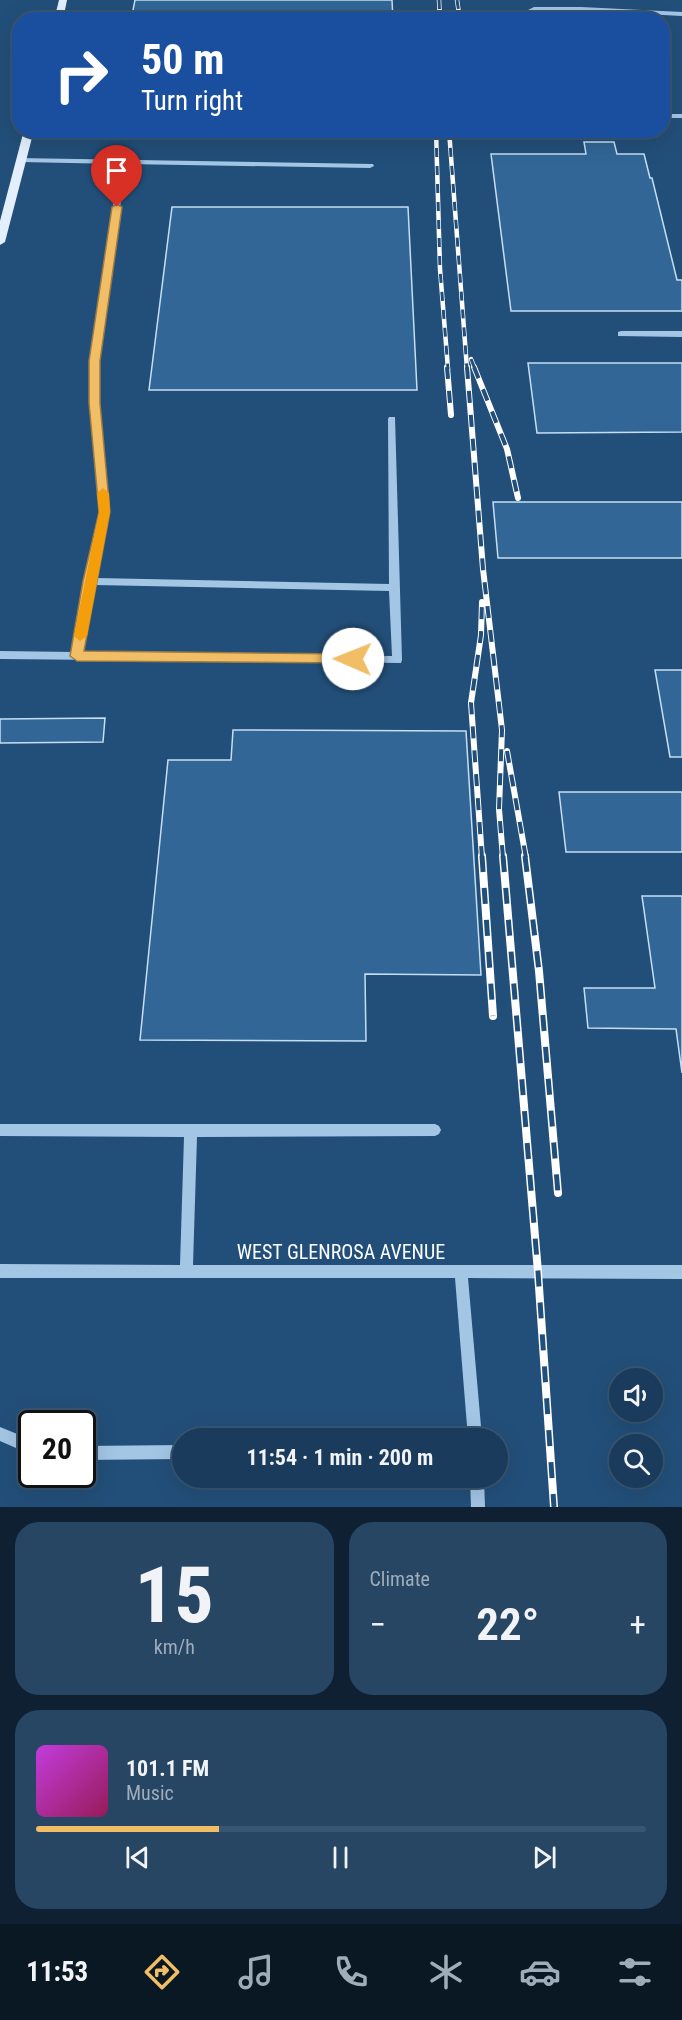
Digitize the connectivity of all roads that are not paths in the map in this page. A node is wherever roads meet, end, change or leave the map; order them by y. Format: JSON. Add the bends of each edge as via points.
{"nodes":[{"id":1,"x":528,"y":12,"type":"edge"},
{"id":2,"x":642,"y":12,"type":"edge"},
{"id":3,"x":27,"y":138,"type":"edge"},
{"id":4,"x":21,"y":160,"type":"junction"},
{"id":5,"x":123,"y":163,"type":"junction"},
{"id":6,"x":370,"y":166,"type":"dead end"},
{"id":7,"x":0,"y":242,"type":"edge"},
{"id":8,"x":621,"y":334,"type":"dead end"},
{"id":9,"x":682,"y":334,"type":"edge"},
{"id":10,"x":392,"y":419,"type":"dead end"},
{"id":11,"x":89,"y":581,"type":"junction"},
{"id":12,"x":393,"y":588,"type":"junction"},
{"id":13,"x":0,"y":655,"type":"edge"},
{"id":14,"x":77,"y":656,"type":"junction"},
{"id":15,"x":0,"y":1130,"type":"edge"},
{"id":16,"x":435,"y":1130,"type":"dead end"},
{"id":17,"x":191,"y":1131,"type":"junction"},
{"id":18,"x":0,"y":1270,"type":"edge"},
{"id":19,"x":186,"y":1271,"type":"junction"},
{"id":20,"x":461,"y":1272,"type":"junction"},
{"id":21,"x":682,"y":1272,"type":"edge"},
{"id":22,"x":474,"y":1428,"type":"edge"},
{"id":23,"x":0,"y":1434,"type":"edge"},
{"id":24,"x":18,"y":1442,"type":"edge"},
{"id":25,"x":172,"y":1452,"type":"edge"},
{"id":26,"x":96,"y":1453,"type":"edge"},
{"id":27,"x":477,"y":1488,"type":"edge"},
{"id":28,"x":478,"y":1507,"type":"edge"}],
"edges":[{"from":1,"to":2,"type":"street"},
{"from":3,"to":4,"type":"main road"},
{"from":4,"to":5,"type":"street"},
{"from":4,"to":7,"type":"main road"},
{"from":5,"to":6,"type":"street"},
{"from":5,"to":11,"type":"street","via":[[94,361],[94,403],[105,512]]},
{"from":8,"to":9,"type":"street"},
{"from":10,"to":12,"type":"street"},
{"from":11,"to":12,"type":"street"},
{"from":11,"to":14,"type":"street"},
{"from":12,"to":14,"type":"street","via":[[397,660]]},
{"from":13,"to":14,"type":"street"},
{"from":15,"to":17,"type":"street"},
{"from":16,"to":17,"type":"street"},
{"from":17,"to":19,"type":"street"},
{"from":18,"to":19,"type":"street","name":"WEST GLENROSA AVENUE"},
{"from":19,"to":20,"type":"street","name":"WEST GLENROSA AVENUE"},
{"from":20,"to":21,"type":"street","name":"WEST GLENROSA AVENUE"},
{"from":20,"to":22,"type":"street"},
{"from":23,"to":24,"type":"street"},
{"from":25,"to":26,"type":"street"},
{"from":27,"to":28,"type":"street"}]}
